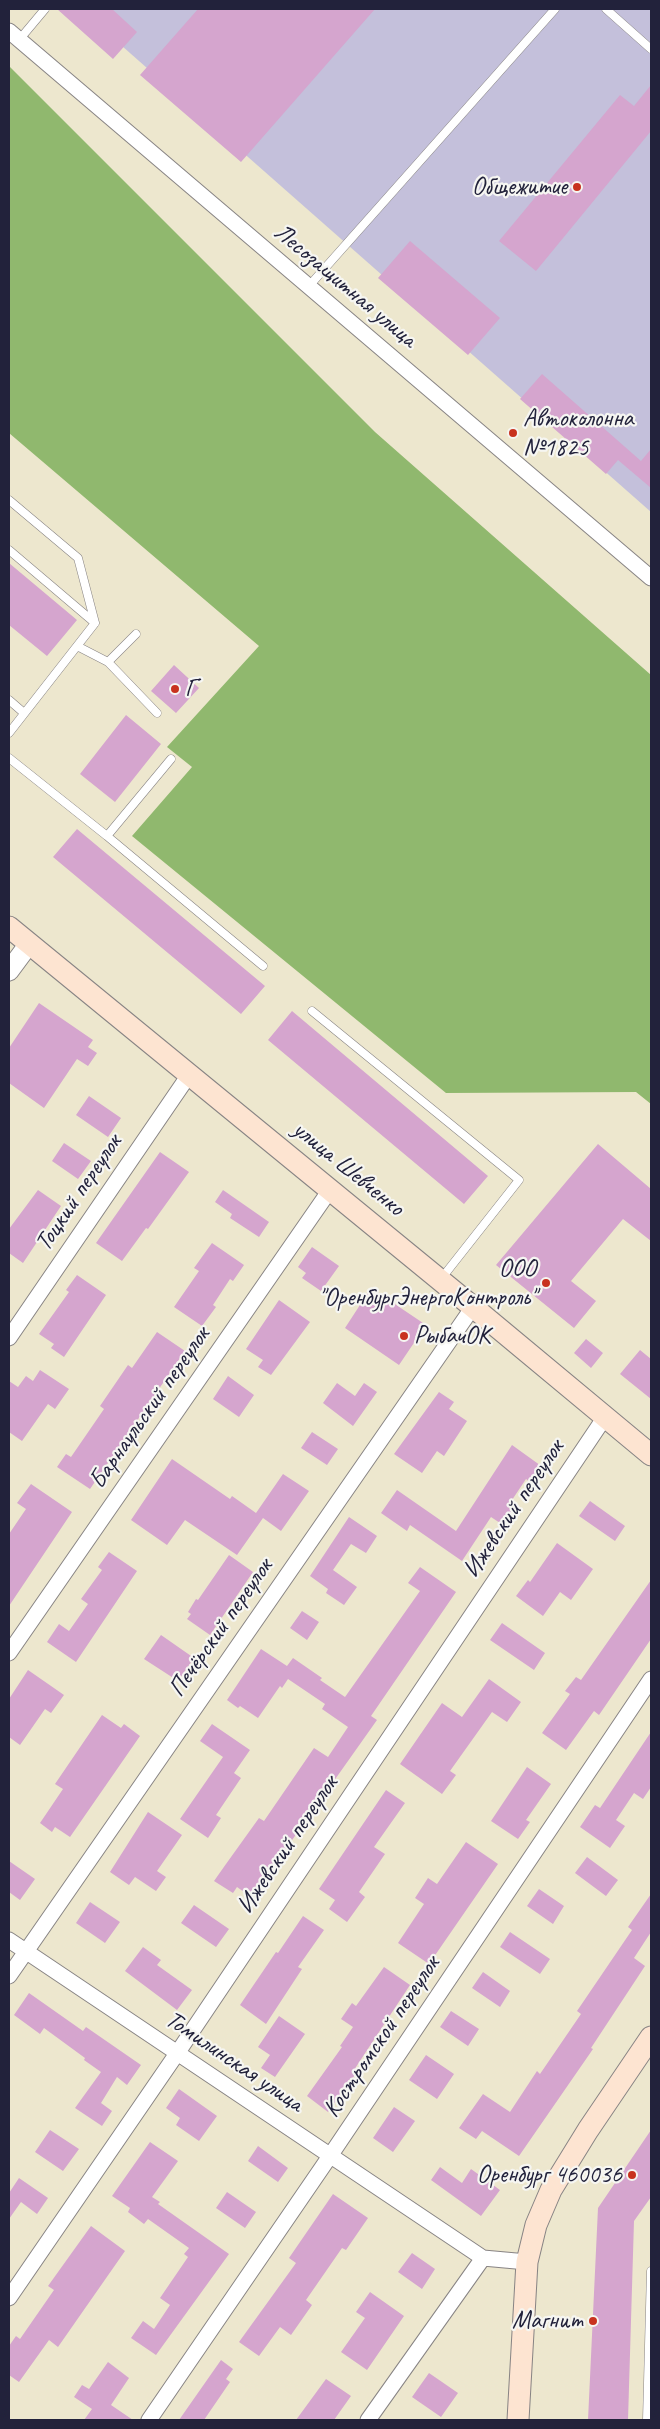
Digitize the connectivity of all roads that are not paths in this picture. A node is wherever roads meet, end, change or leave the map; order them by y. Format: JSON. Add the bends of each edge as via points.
{"nodes":[{"id":1,"x":45,"y":9,"type":"edge"},
{"id":2,"x":555,"y":9,"type":"edge"},
{"id":3,"x":606,"y":9,"type":"edge"},
{"id":4,"x":14,"y":36,"type":"edge"},
{"id":5,"x":651,"y":49,"type":"edge"},
{"id":6,"x":309,"y":286,"type":"junction"},
{"id":7,"x":9,"y":500,"type":"edge"},
{"id":8,"x":9,"y":550,"type":"edge"},
{"id":9,"x":651,"y":578,"type":"edge"},
{"id":10,"x":95,"y":623,"type":"junction"},
{"id":11,"x":136,"y":634,"type":"dead end"},
{"id":12,"x":77,"y":646,"type":"junction"},
{"id":13,"x":108,"y":662,"type":"junction"},
{"id":14,"x":9,"y":700,"type":"edge"},
{"id":15,"x":24,"y":713,"type":"junction"},
{"id":16,"x":158,"y":713,"type":"dead end"},
{"id":17,"x":9,"y":733,"type":"edge"},
{"id":18,"x":9,"y":758,"type":"edge"},
{"id":19,"x":171,"y":759,"type":"dead end"},
{"id":20,"x":107,"y":836,"type":"junction"},
{"id":21,"x":9,"y":927,"type":"edge"},
{"id":22,"x":29,"y":944,"type":"junction"},
{"id":23,"x":263,"y":966,"type":"dead end"},
{"id":24,"x":9,"y":971,"type":"edge"},
{"id":25,"x":312,"y":1011,"type":"dead end"},
{"id":26,"x":189,"y":1075,"type":"junction"},
{"id":27,"x":330,"y":1190,"type":"junction"},
{"id":28,"x":440,"y":1280,"type":"junction"},
{"id":29,"x":473,"y":1307,"type":"junction"},
{"id":30,"x":9,"y":1338,"type":"edge"},
{"id":31,"x":605,"y":1417,"type":"junction"},
{"id":32,"x":651,"y":1455,"type":"edge"},
{"id":33,"x":9,"y":1653,"type":"edge"},
{"id":34,"x":651,"y":1679,"type":"edge"},
{"id":35,"x":9,"y":1940,"type":"edge"},
{"id":36,"x":26,"y":1951,"type":"junction"},
{"id":37,"x":9,"y":1976,"type":"edge"},
{"id":38,"x":651,"y":2037,"type":"edge"},
{"id":39,"x":178,"y":2052,"type":"junction"},
{"id":40,"x":330,"y":2156,"type":"junction"},
{"id":41,"x":482,"y":2258,"type":"junction"},
{"id":42,"x":526,"y":2262,"type":"junction"},
{"id":43,"x":651,"y":2271,"type":"edge"},
{"id":44,"x":9,"y":2298,"type":"edge"},
{"id":45,"x":651,"y":2350,"type":"edge"},
{"id":46,"x":149,"y":2420,"type":"edge"},
{"id":47,"x":368,"y":2420,"type":"edge"},
{"id":48,"x":518,"y":2420,"type":"edge"},
{"id":49,"x":647,"y":2420,"type":"edge"}],
"edges":[{"from":1,"to":4,"type":"lane"},
{"from":2,"to":6,"type":"lane"},
{"from":3,"to":5,"type":"lane"},
{"from":4,"to":6,"type":"street","name":"Лесозащитная улица"},
{"from":6,"to":9,"type":"street","name":"Лесозащитная улица"},
{"from":7,"to":10,"type":"lane","via":[[78,558]]},
{"from":8,"to":10,"type":"lane"},
{"from":10,"to":12,"type":"lane"},
{"from":11,"to":13,"type":"lane"},
{"from":12,"to":13,"type":"lane"},
{"from":12,"to":15,"type":"lane"},
{"from":13,"to":16,"type":"lane"},
{"from":14,"to":15,"type":"lane"},
{"from":15,"to":17,"type":"lane"},
{"from":18,"to":20,"type":"lane"},
{"from":19,"to":20,"type":"lane"},
{"from":20,"to":23,"type":"lane"},
{"from":21,"to":22,"type":"main road","name":"улица Шевченко"},
{"from":22,"to":24,"type":"street"},
{"from":22,"to":26,"type":"main road","name":"улица Шевченко"},
{"from":25,"to":28,"type":"lane","via":[[519,1180]]},
{"from":26,"to":27,"type":"main road","name":"улица Шевченко"},
{"from":26,"to":30,"type":"street","name":"Тоцкий переулок"},
{"from":27,"to":28,"type":"main road","name":"улица Шевченко"},
{"from":27,"to":33,"type":"street","name":"Барнаульский переулок"},
{"from":28,"to":29,"type":"main road","name":"улица Шевченко"},
{"from":29,"to":31,"type":"main road","name":"улица Шевченко"},
{"from":29,"to":36,"type":"street","name":"Печёрский переулок"},
{"from":31,"to":32,"type":"main road","name":"улица Шевченко"},
{"from":31,"to":39,"type":"street","name":"Ижевский переулок"},
{"from":34,"to":40,"type":"street","name":"Костромской переулок"},
{"from":35,"to":36,"type":"street","name":"Томилинская улица"},
{"from":36,"to":37,"type":"street","name":"Печёрский переулок"},
{"from":36,"to":39,"type":"street","name":"Томилинская улица"},
{"from":38,"to":42,"type":"main road","via":[[551,2190],[536,2225]]},
{"from":39,"to":40,"type":"street","name":"Томилинская улица"},
{"from":39,"to":44,"type":"street","name":"Ижевский переулок"},
{"from":40,"to":41,"type":"street","name":"Томилинская улица"},
{"from":40,"to":46,"type":"street","name":"Костромской переулок"},
{"from":41,"to":42,"type":"street"},
{"from":41,"to":47,"type":"street"},
{"from":42,"to":48,"type":"main road"},
{"from":43,"to":45,"type":"lane"},
{"from":45,"to":49,"type":"lane"}]}
